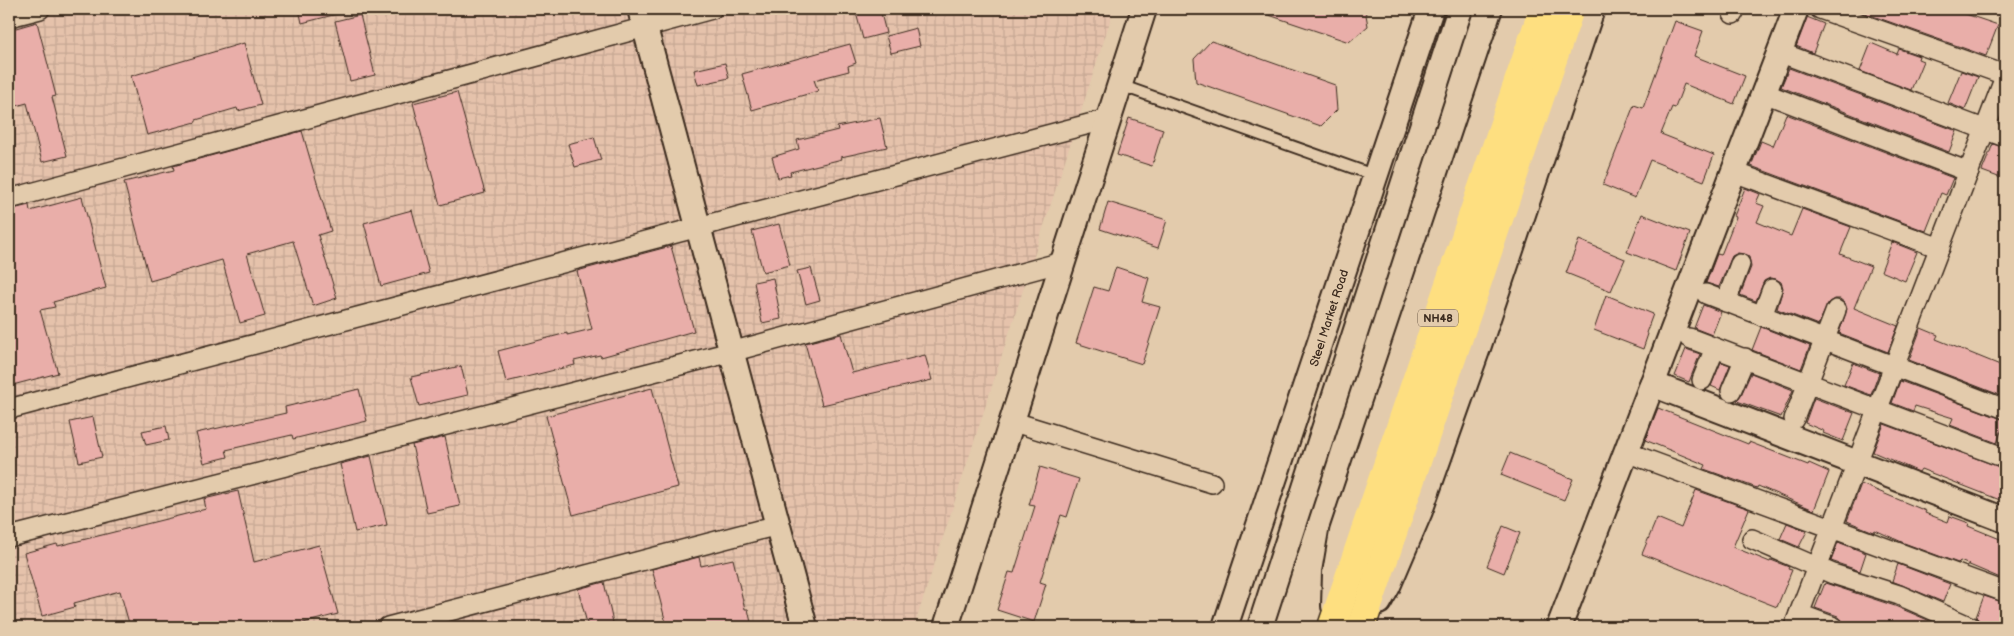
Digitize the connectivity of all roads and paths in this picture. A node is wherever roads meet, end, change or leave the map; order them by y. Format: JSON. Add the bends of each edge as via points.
{"nodes":[{"id":1,"x":40,"y":9,"type":"edge"},
{"id":2,"x":712,"y":9,"type":"edge"},
{"id":3,"x":1144,"y":9,"type":"edge"},
{"id":4,"x":1431,"y":9,"type":"edge"},
{"id":5,"x":1460,"y":9,"type":"edge"},
{"id":6,"x":1517,"y":9,"type":"edge"},
{"id":7,"x":1543,"y":9,"type":"edge"},
{"id":8,"x":1570,"y":9,"type":"edge"},
{"id":9,"x":1592,"y":9,"type":"edge"},
{"id":10,"x":1820,"y":9,"type":"edge"},
{"id":11,"x":1792,"y":10,"type":"edge"},
{"id":12,"x":9,"y":16,"type":"edge"},
{"id":13,"x":642,"y":18,"type":"edge"},
{"id":14,"x":1779,"y":52,"type":"junction"},
{"id":15,"x":2005,"y":76,"type":"edge"},
{"id":16,"x":1119,"y":84,"type":"junction"},
{"id":17,"x":1764,"y":93,"type":"junction"},
{"id":18,"x":1108,"y":119,"type":"junction"},
{"id":19,"x":1985,"y":129,"type":"junction"},
{"id":20,"x":2005,"y":136,"type":"edge"},
{"id":21,"x":1734,"y":172,"type":"junction"},
{"id":22,"x":1969,"y":172,"type":"junction"},
{"id":23,"x":1376,"y":176,"type":"junction"},
{"id":24,"x":9,"y":199,"type":"edge"},
{"id":25,"x":698,"y":227,"type":"junction"},
{"id":26,"x":1940,"y":248,"type":"junction"},
{"id":27,"x":1062,"y":262,"type":"junction"},
{"id":28,"x":1740,"y":264,"type":"dead end"},
{"id":29,"x":1772,"y":289,"type":"dead end"},
{"id":30,"x":1706,"y":294,"type":"dead end"},
{"id":31,"x":1726,"y":302,"type":"junction"},
{"id":32,"x":1836,"y":310,"type":"dead end"},
{"id":33,"x":1762,"y":316,"type":"junction"},
{"id":34,"x":1690,"y":338,"type":"dead end"},
{"id":35,"x":1825,"y":340,"type":"junction"},
{"id":36,"x":1715,"y":348,"type":"junction"},
{"id":37,"x":731,"y":352,"type":"junction"},
{"id":38,"x":1745,"y":358,"type":"junction"},
{"id":39,"x":1894,"y":366,"type":"junction"},
{"id":40,"x":1702,"y":380,"type":"dead end"},
{"id":41,"x":1809,"y":382,"type":"junction"},
{"id":42,"x":1652,"y":384,"type":"junction"},
{"id":43,"x":1731,"y":391,"type":"dead end"},
{"id":44,"x":1878,"y":408,"type":"junction"},
{"id":45,"x":9,"y":409,"type":"edge"},
{"id":46,"x":2005,"y":409,"type":"edge"},
{"id":47,"x":1794,"y":418,"type":"dead end"},
{"id":48,"x":1011,"y":421,"type":"junction"},
{"id":49,"x":1626,"y":452,"type":"junction"},
{"id":50,"x":2005,"y":458,"type":"edge"},
{"id":51,"x":1858,"y":463,"type":"junction"},
{"id":52,"x":1212,"y":483,"type":"dead end"},
{"id":53,"x":1269,"y":497,"type":"junction"},
{"id":54,"x":1299,"y":506,"type":"junction"},
{"id":55,"x":2005,"y":520,"type":"edge"},
{"id":56,"x":778,"y":525,"type":"junction"},
{"id":57,"x":1832,"y":529,"type":"junction"},
{"id":58,"x":9,"y":537,"type":"edge"},
{"id":59,"x":1752,"y":539,"type":"dead end"},
{"id":60,"x":1817,"y":568,"type":"junction"},
{"id":61,"x":2005,"y":592,"type":"edge"},
{"id":62,"x":1797,"y":621,"type":"edge"},
{"id":63,"x":1333,"y":625,"type":"edge"},
{"id":64,"x":388,"y":627,"type":"edge"},
{"id":65,"x":805,"y":627,"type":"edge"},
{"id":66,"x":946,"y":627,"type":"edge"},
{"id":67,"x":1226,"y":627,"type":"edge"},
{"id":68,"x":1260,"y":627,"type":"edge"},
{"id":69,"x":1362,"y":627,"type":"edge"},
{"id":70,"x":1559,"y":627,"type":"edge"},
{"id":71,"x":1834,"y":627,"type":"edge"},
{"id":72,"x":1971,"y":627,"type":"edge"}],
"edges":[{"from":1,"to":12,"type":"street"},
{"from":2,"to":13,"type":"street"},
{"from":3,"to":16,"type":"street"},
{"from":4,"to":23,"type":"street","name":"Steel Market Road"},
{"from":5,"to":54,"type":"street"},
{"from":6,"to":63,"type":"street","via":[[1342,532],[1335,574]]},
{"from":7,"to":63,"type":"highway","number":"NH48"},
{"from":8,"to":69,"type":"highway","number":"NH48"},
{"from":9,"to":69,"type":"street","via":[[1420,511],[1388,586]]},
{"from":10,"to":15,"type":"street"},
{"from":11,"to":14,"type":"street"},
{"from":13,"to":24,"type":"street"},
{"from":13,"to":25,"type":"street"},
{"from":14,"to":17,"type":"street"},
{"from":14,"to":19,"type":"street"},
{"from":15,"to":19,"type":"street"},
{"from":16,"to":18,"type":"street"},
{"from":16,"to":23,"type":"lane"},
{"from":17,"to":21,"type":"street"},
{"from":17,"to":22,"type":"street"},
{"from":18,"to":25,"type":"street"},
{"from":18,"to":27,"type":"street"},
{"from":19,"to":20,"type":"street"},
{"from":19,"to":22,"type":"street"},
{"from":21,"to":26,"type":"street"},
{"from":21,"to":42,"type":"street"},
{"from":22,"to":26,"type":"street"},
{"from":23,"to":53,"type":"street","name":"Steel Market Road"},
{"from":25,"to":37,"type":"street"},
{"from":25,"to":45,"type":"street"},
{"from":26,"to":39,"type":"street"},
{"from":27,"to":37,"type":"street"},
{"from":27,"to":48,"type":"street"},
{"from":28,"to":31,"type":"street"},
{"from":29,"to":33,"type":"street"},
{"from":30,"to":31,"type":"street"},
{"from":31,"to":33,"type":"street"},
{"from":32,"to":35,"type":"street"},
{"from":33,"to":35,"type":"street"},
{"from":34,"to":36,"type":"street"},
{"from":35,"to":39,"type":"street"},
{"from":35,"to":41,"type":"street"},
{"from":36,"to":38,"type":"street"},
{"from":36,"to":40,"type":"street"},
{"from":37,"to":56,"type":"street"},
{"from":37,"to":58,"type":"street"},
{"from":38,"to":41,"type":"street"},
{"from":38,"to":43,"type":"street"},
{"from":39,"to":44,"type":"street"},
{"from":39,"to":46,"type":"street"},
{"from":41,"to":44,"type":"street"},
{"from":41,"to":47,"type":"street"},
{"from":42,"to":49,"type":"street"},
{"from":42,"to":51,"type":"street"},
{"from":44,"to":50,"type":"street"},
{"from":44,"to":51,"type":"street"},
{"from":48,"to":52,"type":"street"},
{"from":48,"to":66,"type":"street"},
{"from":49,"to":57,"type":"street"},
{"from":49,"to":70,"type":"street"},
{"from":51,"to":55,"type":"street"},
{"from":51,"to":57,"type":"street"},
{"from":53,"to":54,"type":"street"},
{"from":53,"to":67,"type":"street","name":"Steel Market Road"},
{"from":54,"to":68,"type":"street"},
{"from":56,"to":64,"type":"street"},
{"from":56,"to":65,"type":"street"},
{"from":57,"to":60,"type":"street"},
{"from":57,"to":61,"type":"street"},
{"from":59,"to":60,"type":"street"},
{"from":60,"to":62,"type":"street"},
{"from":60,"to":72,"type":"street","via":[[1899,595]]},
{"from":62,"to":71,"type":"street"}]}
